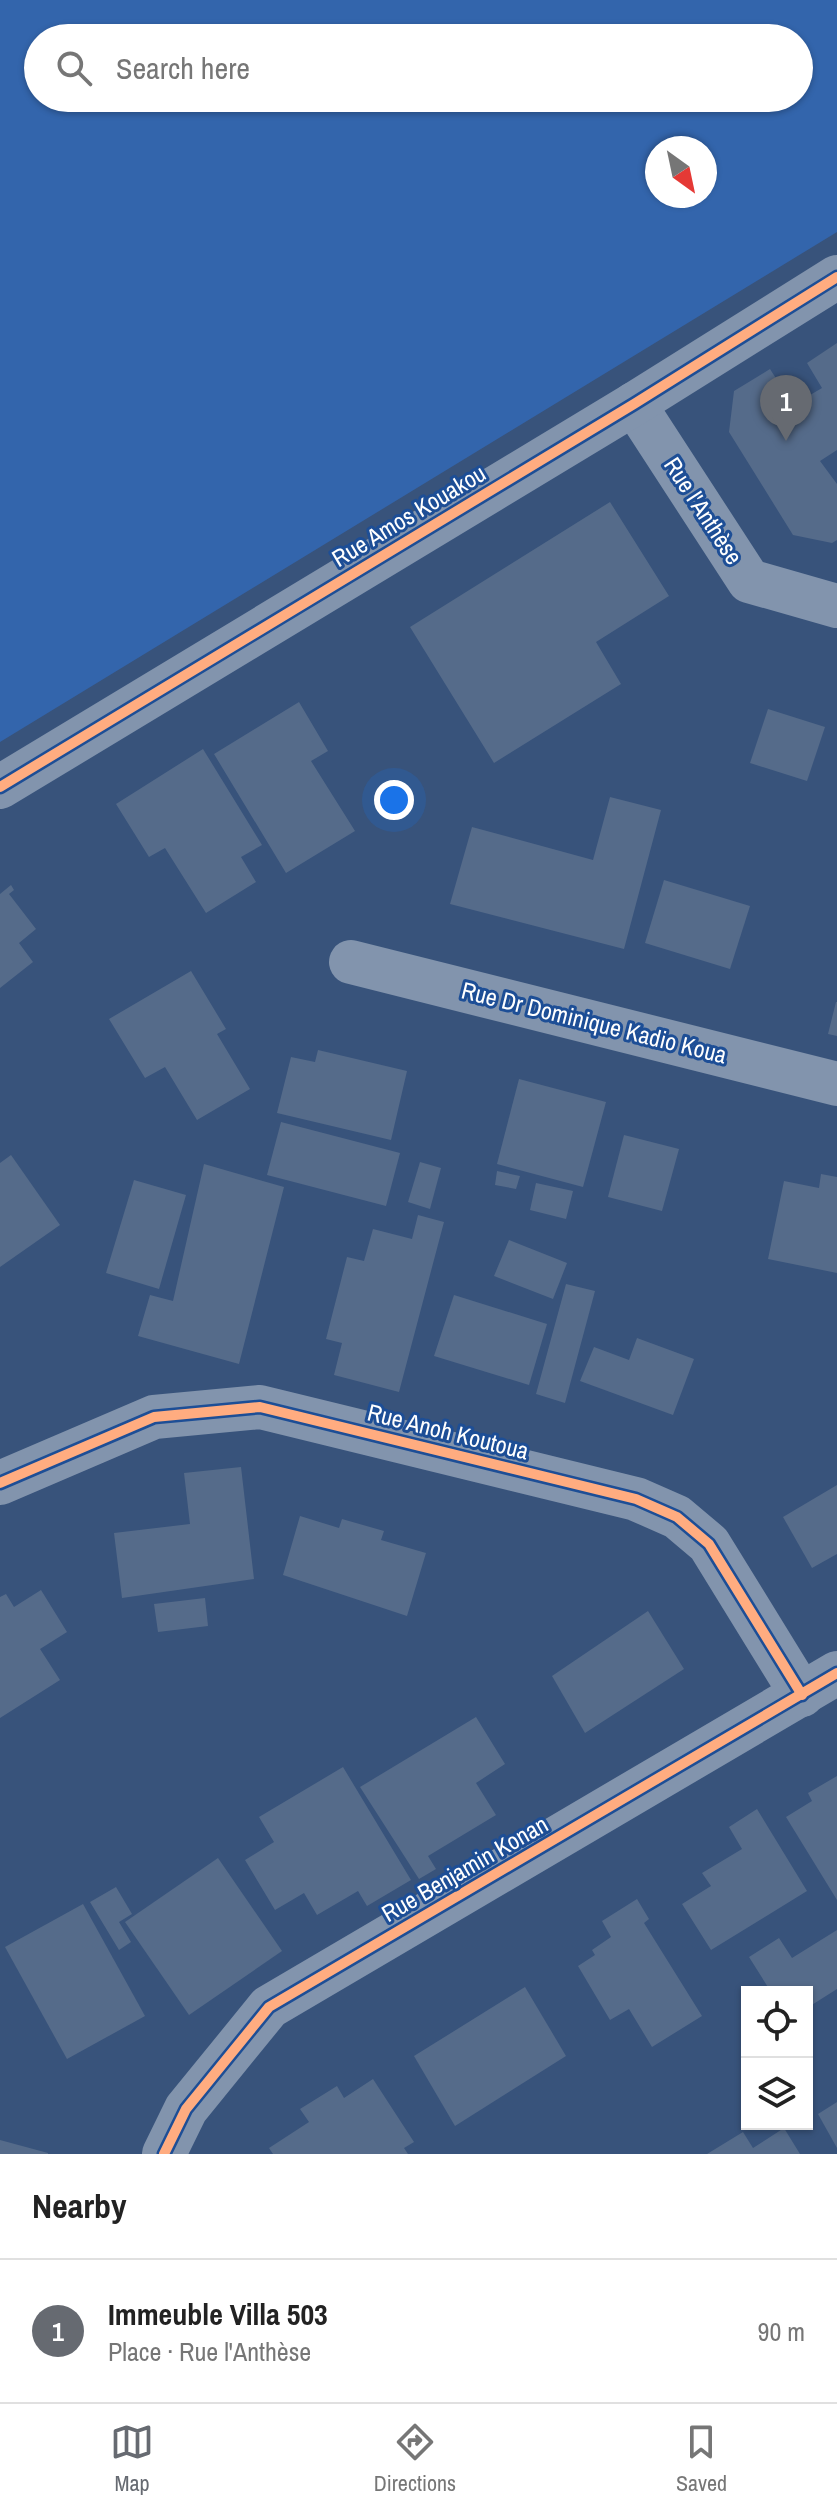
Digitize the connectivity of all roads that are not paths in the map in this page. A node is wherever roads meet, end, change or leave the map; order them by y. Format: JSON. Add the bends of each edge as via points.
{"nodes":[{"id":1,"x":837,"y":277,"type":"edge"},
{"id":2,"x":634,"y":404,"type":"junction"},
{"id":3,"x":837,"y":606,"type":"edge"},
{"id":4,"x":0,"y":787,"type":"edge"},
{"id":5,"x":351,"y":962,"type":"dead end"},
{"id":6,"x":837,"y":1084,"type":"edge"},
{"id":7,"x":0,"y":1483,"type":"edge"},
{"id":8,"x":820,"y":1684,"type":"edge"},
{"id":9,"x":164,"y":2154,"type":"edge"}],
"edges":[{"from":1,"to":2,"type":"street","name":"Rue Amos Kouakou"},
{"from":2,"to":3,"type":"street","name":"Rue l'Anthèse","via":[[749,581]]},
{"from":2,"to":4,"type":"street","name":"Rue Amos Kouakou"},
{"from":5,"to":6,"type":"street","name":"Rue Dr Dominique Kadio Koua"},
{"from":7,"to":8,"type":"street","name":"Rue Anoh Koutoua","via":[[154,1417],[260,1407],[636,1499],[677,1517],[709,1544]]},
{"from":8,"to":9,"type":"street","name":"Rue Benjamin Konan","via":[[269,2007],[186,2109]]}]}
